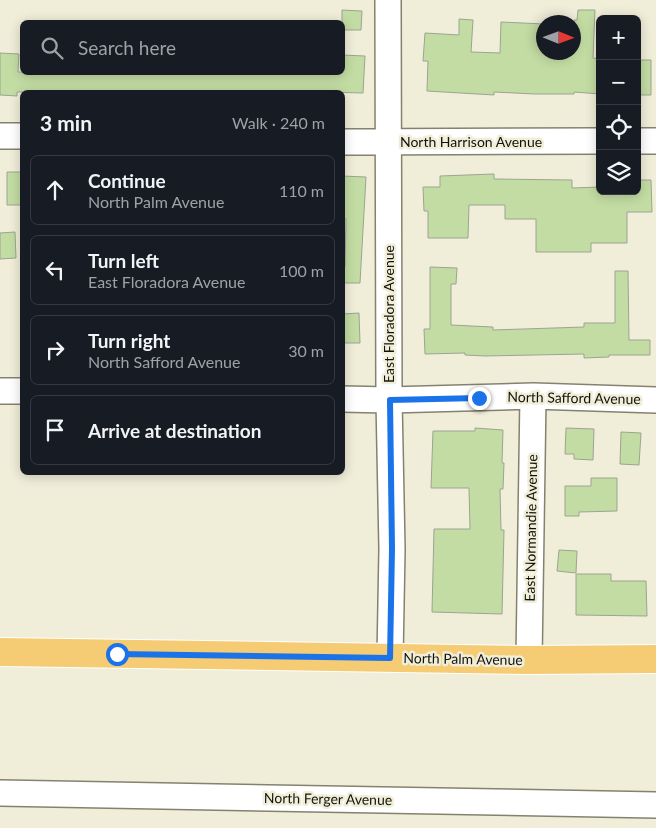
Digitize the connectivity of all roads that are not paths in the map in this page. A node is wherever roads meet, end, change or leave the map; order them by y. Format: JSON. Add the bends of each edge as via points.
{"nodes":[{"id":1,"x":388,"y":0,"type":"edge"},
{"id":2,"x":0,"y":136,"type":"edge"},
{"id":3,"x":20,"y":136,"type":"edge"},
{"id":4,"x":596,"y":141,"type":"edge"},
{"id":5,"x":641,"y":141,"type":"edge"},
{"id":6,"x":656,"y":141,"type":"edge"},
{"id":7,"x":345,"y":142,"type":"edge"},
{"id":8,"x":387,"y":142,"type":"junction"},
{"id":9,"x":0,"y":391,"type":"edge"},
{"id":10,"x":20,"y":391,"type":"edge"},
{"id":11,"x":533,"y":396,"type":"junction"},
{"id":12,"x":345,"y":399,"type":"edge"},
{"id":13,"x":390,"y":400,"type":"junction"},
{"id":14,"x":656,"y":400,"type":"edge"},
{"id":15,"x":0,"y":652,"type":"edge"},
{"id":16,"x":390,"y":658,"type":"junction"},
{"id":17,"x":656,"y":658,"type":"edge"},
{"id":18,"x":530,"y":660,"type":"junction"},
{"id":19,"x":0,"y":794,"type":"edge"},
{"id":20,"x":656,"y":805,"type":"edge"}],
"edges":[{"from":1,"to":8,"type":"street","name":"East Floradora Avenue"},
{"from":2,"to":3,"type":"street"},
{"from":4,"to":8,"type":"street","name":"North Harrison Avenue"},
{"from":5,"to":6,"type":"street"},
{"from":7,"to":8,"type":"street","name":"North Harrison Avenue"},
{"from":8,"to":13,"type":"street","name":"East Floradora Avenue"},
{"from":9,"to":10,"type":"street"},
{"from":11,"to":13,"type":"street","name":"North Safford Avenue"},
{"from":11,"to":14,"type":"street","name":"North Safford Avenue"},
{"from":11,"to":18,"type":"street","name":"East Normandie Avenue"},
{"from":12,"to":13,"type":"street","name":"North Safford Avenue"},
{"from":13,"to":16,"type":"street","name":"East Floradora Avenue"},
{"from":15,"to":16,"type":"main road","name":"North Palm Avenue"},
{"from":16,"to":18,"type":"main road","name":"North Palm Avenue"},
{"from":17,"to":18,"type":"main road","name":"North Palm Avenue"},
{"from":19,"to":20,"type":"street","name":"North Ferger Avenue"}]}
